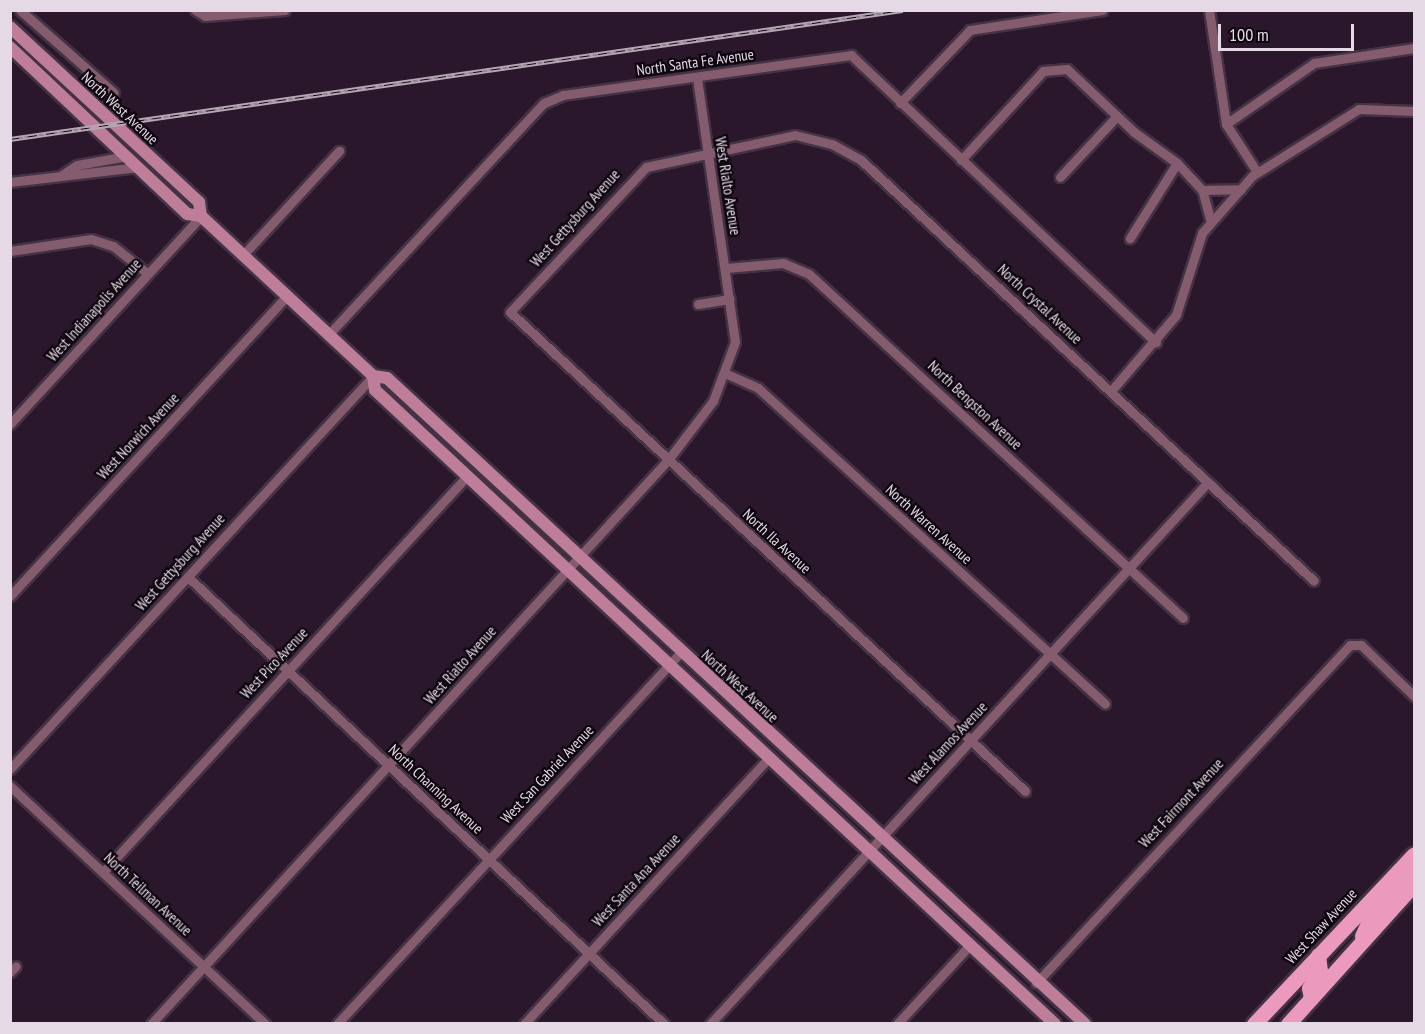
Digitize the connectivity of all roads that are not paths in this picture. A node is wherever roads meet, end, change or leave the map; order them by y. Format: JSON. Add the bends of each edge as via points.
{"nodes":[{"id":1,"x":20,"y":10,"type":"edge"},
{"id":2,"x":195,"y":10,"type":"edge"},
{"id":3,"x":285,"y":10,"type":"edge"},
{"id":4,"x":1103,"y":10,"type":"edge"},
{"id":5,"x":1209,"y":10,"type":"edge"},
{"id":6,"x":265,"y":12,"type":"edge"},
{"id":7,"x":10,"y":27,"type":"edge"},
{"id":8,"x":10,"y":47,"type":"edge"},
{"id":9,"x":1414,"y":48,"type":"edge"},
{"id":10,"x":697,"y":78,"type":"junction"},
{"id":11,"x":114,"y":93,"type":"dead end"},
{"id":12,"x":900,"y":103,"type":"junction"},
{"id":13,"x":1414,"y":111,"type":"edge"},
{"id":14,"x":1117,"y":116,"type":"junction"},
{"id":15,"x":1226,"y":124,"type":"junction"},
{"id":16,"x":339,"y":151,"type":"dead end"},
{"id":17,"x":707,"y":153,"type":"junction"},
{"id":18,"x":127,"y":156,"type":"junction"},
{"id":19,"x":961,"y":160,"type":"junction"},
{"id":20,"x":1177,"y":163,"type":"junction"},
{"id":21,"x":138,"y":167,"type":"junction"},
{"id":22,"x":1257,"y":172,"type":"junction"},
{"id":23,"x":62,"y":175,"type":"junction"},
{"id":24,"x":170,"y":175,"type":"junction"},
{"id":25,"x":1060,"y":177,"type":"dead end"},
{"id":26,"x":10,"y":182,"type":"edge"},
{"id":27,"x":1241,"y":189,"type":"junction"},
{"id":28,"x":1202,"y":190,"type":"junction"},
{"id":29,"x":201,"y":216,"type":"junction"},
{"id":30,"x":1210,"y":219,"type":"junction"},
{"id":31,"x":1130,"y":238,"type":"dead end"},
{"id":32,"x":10,"y":251,"type":"edge"},
{"id":33,"x":243,"y":255,"type":"junction"},
{"id":34,"x":726,"y":268,"type":"junction"},
{"id":35,"x":147,"y":273,"type":"junction"},
{"id":36,"x":287,"y":296,"type":"junction"},
{"id":37,"x":730,"y":299,"type":"junction"},
{"id":38,"x":699,"y":304,"type":"dead end"},
{"id":39,"x":510,"y":312,"type":"joint"},
{"id":40,"x":329,"y":334,"type":"junction"},
{"id":41,"x":1156,"y":342,"type":"junction"},
{"id":42,"x":727,"y":374,"type":"junction"},
{"id":43,"x":373,"y":376,"type":"junction"},
{"id":44,"x":1111,"y":391,"type":"junction"},
{"id":45,"x":12,"y":418,"type":"edge"},
{"id":46,"x":668,"y":460,"type":"junction"},
{"id":47,"x":468,"y":475,"type":"junction"},
{"id":48,"x":1208,"y":482,"type":"junction"},
{"id":49,"x":579,"y":556,"type":"junction"},
{"id":50,"x":568,"y":568,"type":"junction"},
{"id":51,"x":1130,"y":568,"type":"junction"},
{"id":52,"x":188,"y":577,"type":"junction"},
{"id":53,"x":1314,"y":581,"type":"dead end"},
{"id":54,"x":10,"y":596,"type":"edge"},
{"id":55,"x":1183,"y":618,"type":"dead end"},
{"id":56,"x":681,"y":652,"type":"junction"},
{"id":57,"x":1050,"y":654,"type":"junction"},
{"id":58,"x":670,"y":664,"type":"junction"},
{"id":59,"x":287,"y":671,"type":"junction"},
{"id":60,"x":1414,"y":696,"type":"edge"},
{"id":61,"x":1105,"y":704,"type":"dead end"},
{"id":62,"x":971,"y":741,"type":"junction"},
{"id":63,"x":769,"y":758,"type":"junction"},
{"id":64,"x":388,"y":765,"type":"junction"},
{"id":65,"x":10,"y":770,"type":"edge"},
{"id":66,"x":10,"y":786,"type":"edge"},
{"id":67,"x":1025,"y":791,"type":"dead end"},
{"id":68,"x":880,"y":838,"type":"junction"},
{"id":69,"x":869,"y":851,"type":"junction"},
{"id":70,"x":1412,"y":857,"type":"edge"},
{"id":71,"x":489,"y":858,"type":"junction"},
{"id":72,"x":103,"y":872,"type":"junction"},
{"id":73,"x":1414,"y":884,"type":"edge"},
{"id":74,"x":946,"y":923,"type":"junction"},
{"id":75,"x":970,"y":945,"type":"junction"},
{"id":76,"x":1358,"y":948,"type":"junction"},
{"id":77,"x":589,"y":953,"type":"junction"},
{"id":78,"x":1318,"y":956,"type":"junction"},
{"id":79,"x":203,"y":966,"type":"junction"},
{"id":80,"x":1036,"y":983,"type":"junction"},
{"id":81,"x":1311,"y":998,"type":"junction"},
{"id":82,"x":151,"y":1023,"type":"edge"},
{"id":83,"x":265,"y":1023,"type":"edge"},
{"id":84,"x":337,"y":1023,"type":"edge"},
{"id":85,"x":524,"y":1023,"type":"edge"},
{"id":86,"x":664,"y":1023,"type":"edge"},
{"id":87,"x":710,"y":1023,"type":"edge"},
{"id":88,"x":897,"y":1023,"type":"edge"},
{"id":89,"x":1055,"y":1023,"type":"edge"},
{"id":90,"x":1084,"y":1023,"type":"edge"},
{"id":91,"x":1254,"y":1023,"type":"edge"},
{"id":92,"x":1288,"y":1023,"type":"edge"}],
"edges":[{"from":1,"to":11,"type":"street"},
{"from":2,"to":6,"type":"street","via":[[205,16]]},
{"from":3,"to":6,"type":"street"},
{"from":4,"to":12,"type":"street","via":[[970,30]]},
{"from":5,"to":15,"type":"street"},
{"from":7,"to":24,"type":"main road","name":"North West Avenue"},
{"from":8,"to":18,"type":"main road","name":"North West Avenue"},
{"from":9,"to":15,"type":"street","via":[[1314,63]]},
{"from":10,"to":12,"type":"street","name":"North Santa Fe Avenue","via":[[851,55]]},
{"from":10,"to":17,"type":"street","name":"West Rialto Avenue"},
{"from":10,"to":40,"type":"street","name":"North Santa Fe Avenue","via":[[562,96],[544,103]]},
{"from":12,"to":19,"type":"street"},
{"from":13,"to":22,"type":"street","via":[[1359,109]]},
{"from":14,"to":19,"type":"street","via":[[1066,69],[1051,66]]},
{"from":14,"to":20,"type":"street"},
{"from":14,"to":25,"type":"street"},
{"from":15,"to":22,"type":"street"},
{"from":16,"to":33,"type":"street"},
{"from":17,"to":34,"type":"street","name":"West Rialto Avenue"},
{"from":17,"to":39,"type":"street","name":"West Gettysburg Avenue","via":[[664,159],[630,179]]},
{"from":17,"to":44,"type":"street","name":"North Crystal Avenue","via":[[795,135],[832,144],[861,160]]},
{"from":18,"to":21,"type":"main road","name":"North West Avenue"},
{"from":18,"to":23,"type":"street","via":[[77,165]]},
{"from":18,"to":24,"type":"main road","via":[[158,174]]},
{"from":19,"to":41,"type":"street"},
{"from":20,"to":28,"type":"street"},
{"from":20,"to":31,"type":"street"},
{"from":21,"to":23,"type":"street","via":[[76,178]]},
{"from":21,"to":29,"type":"main road","name":"North West Avenue","via":[[187,214]]},
{"from":22,"to":27,"type":"street"},
{"from":23,"to":26,"type":"street"},
{"from":24,"to":29,"type":"main road","name":"North West Avenue","via":[[199,202]]},
{"from":27,"to":28,"type":"street"},
{"from":27,"to":30,"type":"street"},
{"from":28,"to":30,"type":"street"},
{"from":29,"to":33,"type":"main road","name":"North West Avenue"},
{"from":29,"to":35,"type":"street","name":"West Indianapolis Avenue"},
{"from":30,"to":41,"type":"street","via":[[1176,315]]},
{"from":32,"to":35,"type":"street","via":[[91,239],[112,246]]},
{"from":33,"to":36,"type":"main road","name":"North West Avenue"},
{"from":34,"to":37,"type":"street","name":"West Rialto Avenue"},
{"from":34,"to":51,"type":"street","name":"North Bengston Avenue","via":[[783,263],[809,274]]},
{"from":35,"to":45,"type":"street","name":"West Indianapolis Avenue"},
{"from":36,"to":40,"type":"main road","name":"North West Avenue"},
{"from":36,"to":54,"type":"street","name":"West Norwich Avenue"},
{"from":37,"to":38,"type":"street"},
{"from":37,"to":42,"type":"street","name":"West Rialto Avenue","via":[[735,342]]},
{"from":39,"to":46,"type":"street","name":"North Ila Avenue"},
{"from":40,"to":43,"type":"main road","name":"North West Avenue"},
{"from":41,"to":44,"type":"street"},
{"from":42,"to":46,"type":"street","name":"West Rialto Avenue"},
{"from":42,"to":57,"type":"street","name":"North Warren Avenue","via":[[758,388]]},
{"from":43,"to":47,"type":"main road","name":"North West Avenue","via":[[375,390]]},
{"from":43,"to":49,"type":"main road","name":"North West Avenue","via":[[387,378]]},
{"from":43,"to":52,"type":"street","name":"West Gettysburg Avenue"},
{"from":44,"to":48,"type":"street","name":"North Crystal Avenue"},
{"from":46,"to":49,"type":"street","name":"West Rialto Avenue"},
{"from":46,"to":62,"type":"street","name":"North Ila Avenue"},
{"from":47,"to":50,"type":"main road","name":"North West Avenue"},
{"from":47,"to":59,"type":"street","name":"West Pico Avenue"},
{"from":48,"to":51,"type":"street","name":"West Alamos Avenue"},
{"from":48,"to":53,"type":"street","name":"North Crystal Avenue"},
{"from":49,"to":50,"type":"street","name":"West Rialto Avenue"},
{"from":49,"to":56,"type":"main road","name":"North West Avenue"},
{"from":50,"to":58,"type":"main road","name":"North West Avenue"},
{"from":50,"to":64,"type":"street","name":"West Rialto Avenue"},
{"from":51,"to":55,"type":"street","name":"North Bengston Avenue"},
{"from":51,"to":57,"type":"street","name":"West Alamos Avenue"},
{"from":52,"to":59,"type":"street","name":"North Channing Avenue"},
{"from":52,"to":65,"type":"street","name":"West Gettysburg Avenue"},
{"from":56,"to":58,"type":"street","name":"West San Gabriel Avenue"},
{"from":56,"to":68,"type":"main road","name":"North West Avenue"},
{"from":57,"to":61,"type":"street","name":"North Warren Avenue"},
{"from":57,"to":62,"type":"street","name":"West Alamos Avenue"},
{"from":58,"to":63,"type":"main road","name":"North West Avenue"},
{"from":58,"to":71,"type":"street","name":"West San Gabriel Avenue"},
{"from":59,"to":64,"type":"street","name":"North Channing Avenue"},
{"from":59,"to":72,"type":"street","name":"West Pico Avenue"},
{"from":60,"to":80,"type":"street","name":"West Fairmont Avenue","via":[[1361,645],[1350,645]]},
{"from":62,"to":67,"type":"street","name":"North Ila Avenue"},
{"from":62,"to":68,"type":"street","name":"West Alamos Avenue"},
{"from":63,"to":69,"type":"main road","name":"North West Avenue"},
{"from":63,"to":77,"type":"street","name":"West Santa Ana Avenue"},
{"from":64,"to":71,"type":"street","name":"North Channing Avenue"},
{"from":64,"to":79,"type":"street","name":"West Rialto Avenue"},
{"from":66,"to":72,"type":"street","name":"North Teilman Avenue"},
{"from":68,"to":69,"type":"street","name":"West Alamos Avenue"},
{"from":68,"to":80,"type":"main road","name":"North West Avenue"},
{"from":69,"to":74,"type":"main road","name":"North West Avenue"},
{"from":69,"to":87,"type":"street","name":"West Alamos Avenue"},
{"from":70,"to":76,"type":"main road","via":[[1412,872],[1371,917]]},
{"from":70,"to":78,"type":"main road","name":"West Shaw Avenue"},
{"from":71,"to":77,"type":"street","name":"North Channing Avenue"},
{"from":71,"to":84,"type":"street","name":"West San Gabriel Avenue"},
{"from":72,"to":79,"type":"street","name":"North Teilman Avenue"},
{"from":73,"to":76,"type":"main road"},
{"from":74,"to":75,"type":"main road","name":"North West Avenue"},
{"from":74,"to":80,"type":"main road","via":[[965,930],[1021,981]]},
{"from":75,"to":88,"type":"street"},
{"from":75,"to":89,"type":"main road","name":"North West Avenue"},
{"from":76,"to":81,"type":"main road"},
{"from":77,"to":85,"type":"street","name":"West Santa Ana Avenue"},
{"from":77,"to":86,"type":"street","name":"North Channing Avenue"},
{"from":78,"to":81,"type":"main road","via":[[1320,971],[1310,988]]},
{"from":78,"to":91,"type":"main road","name":"West Shaw Avenue"},
{"from":79,"to":82,"type":"street","name":"West Rialto Avenue"},
{"from":79,"to":83,"type":"street","name":"North Teilman Avenue"},
{"from":80,"to":90,"type":"main road","name":"North West Avenue"},
{"from":81,"to":92,"type":"main road"}]}
